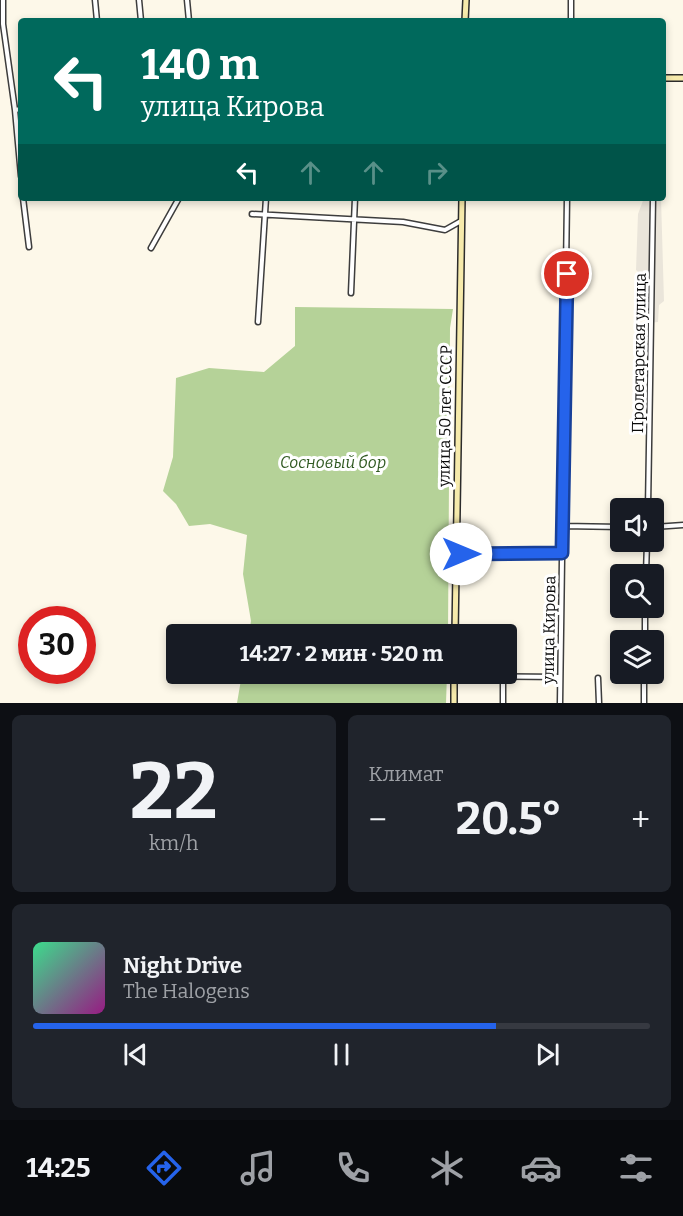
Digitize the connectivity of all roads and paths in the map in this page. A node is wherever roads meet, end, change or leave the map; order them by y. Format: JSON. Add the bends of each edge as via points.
{"nodes":[{"id":1,"x":3,"y":0,"type":"edge"},
{"id":2,"x":95,"y":0,"type":"edge"},
{"id":3,"x":139,"y":0,"type":"edge"},
{"id":4,"x":187,"y":0,"type":"edge"},
{"id":5,"x":466,"y":0,"type":"edge"},
{"id":6,"x":571,"y":0,"type":"edge"},
{"id":7,"x":97,"y":18,"type":"edge"},
{"id":8,"x":141,"y":18,"type":"edge"},
{"id":9,"x":189,"y":18,"type":"edge"},
{"id":10,"x":465,"y":18,"type":"edge"},
{"id":11,"x":571,"y":18,"type":"edge"},
{"id":12,"x":666,"y":78,"type":"edge"},
{"id":13,"x":683,"y":78,"type":"edge"},
{"id":14,"x":15,"y":110,"type":"junction"},
{"id":15,"x":18,"y":110,"type":"edge"},
{"id":16,"x":18,"y":143,"type":"edge"},
{"id":17,"x":23,"y":201,"type":"edge"},
{"id":18,"x":177,"y":201,"type":"edge"},
{"id":19,"x":266,"y":201,"type":"edge"},
{"id":20,"x":355,"y":201,"type":"edge"},
{"id":21,"x":462,"y":201,"type":"edge"},
{"id":22,"x":567,"y":201,"type":"edge"},
{"id":23,"x":653,"y":201,"type":"edge"},
{"id":24,"x":252,"y":214,"type":"dead end"},
{"id":25,"x":266,"y":214,"type":"junction"},
{"id":26,"x":355,"y":220,"type":"junction"},
{"id":27,"x":461,"y":221,"type":"junction"},
{"id":28,"x":29,"y":247,"type":"dead end"},
{"id":29,"x":151,"y":248,"type":"dead end"},
{"id":30,"x":351,"y":293,"type":"dead end"},
{"id":31,"x":258,"y":322,"type":"dead end"},
{"id":32,"x":648,"y":498,"type":"edge"},
{"id":33,"x":683,"y":525,"type":"edge"},
{"id":34,"x":563,"y":526,"type":"junction"},
{"id":35,"x":664,"y":526,"type":"edge"},
{"id":36,"x":610,"y":527,"type":"edge"},
{"id":37,"x":562,"y":553,"type":"junction"},
{"id":38,"x":458,"y":554,"type":"junction"},
{"id":39,"x":455,"y":624,"type":"edge"},
{"id":40,"x":517,"y":677,"type":"edge"},
{"id":41,"x":560,"y":677,"type":"junction"},
{"id":42,"x":598,"y":678,"type":"dead end"},
{"id":43,"x":454,"y":684,"type":"edge"},
{"id":44,"x":504,"y":684,"type":"edge"},
{"id":45,"x":644,"y":684,"type":"edge"},
{"id":46,"x":453,"y":703,"type":"edge"},
{"id":47,"x":503,"y":703,"type":"edge"},
{"id":48,"x":560,"y":703,"type":"edge"},
{"id":49,"x":599,"y":703,"type":"edge"},
{"id":50,"x":644,"y":703,"type":"edge"}],
"edges":[{"from":1,"to":14,"type":"street"},
{"from":2,"to":7,"type":"street"},
{"from":3,"to":8,"type":"street"},
{"from":4,"to":9,"type":"street"},
{"from":5,"to":10,"type":"street"},
{"from":6,"to":11,"type":"street"},
{"from":12,"to":13,"type":"street"},
{"from":14,"to":15,"type":"street"},
{"from":14,"to":16,"type":"street"},
{"from":17,"to":28,"type":"street"},
{"from":18,"to":29,"type":"street"},
{"from":19,"to":25,"type":"street"},
{"from":20,"to":26,"type":"street"},
{"from":21,"to":27,"type":"street","name":"улица 50 лет СССР"},
{"from":22,"to":34,"type":"street","name":"улица Кирова"},
{"from":23,"to":32,"type":"street","name":"Пролетарская улица"},
{"from":24,"to":25,"type":"street"},
{"from":25,"to":26,"type":"street"},
{"from":25,"to":31,"type":"street"},
{"from":26,"to":27,"type":"street","via":[[403,222],[446,230]]},
{"from":26,"to":30,"type":"street"},
{"from":27,"to":38,"type":"street","name":"улица 50 лет СССР"},
{"from":33,"to":35,"type":"street"},
{"from":34,"to":36,"type":"street"},
{"from":34,"to":37,"type":"street","name":"улица Кирова"},
{"from":37,"to":38,"type":"street"},
{"from":37,"to":41,"type":"street","name":"улица Кирова"},
{"from":38,"to":39,"type":"street","name":"улица 50 лет СССР"},
{"from":40,"to":41,"type":"street"},
{"from":41,"to":48,"type":"street","name":"улица Кирова"},
{"from":42,"to":49,"type":"street"},
{"from":43,"to":46,"type":"street"},
{"from":44,"to":47,"type":"street"},
{"from":45,"to":50,"type":"street"}]}
